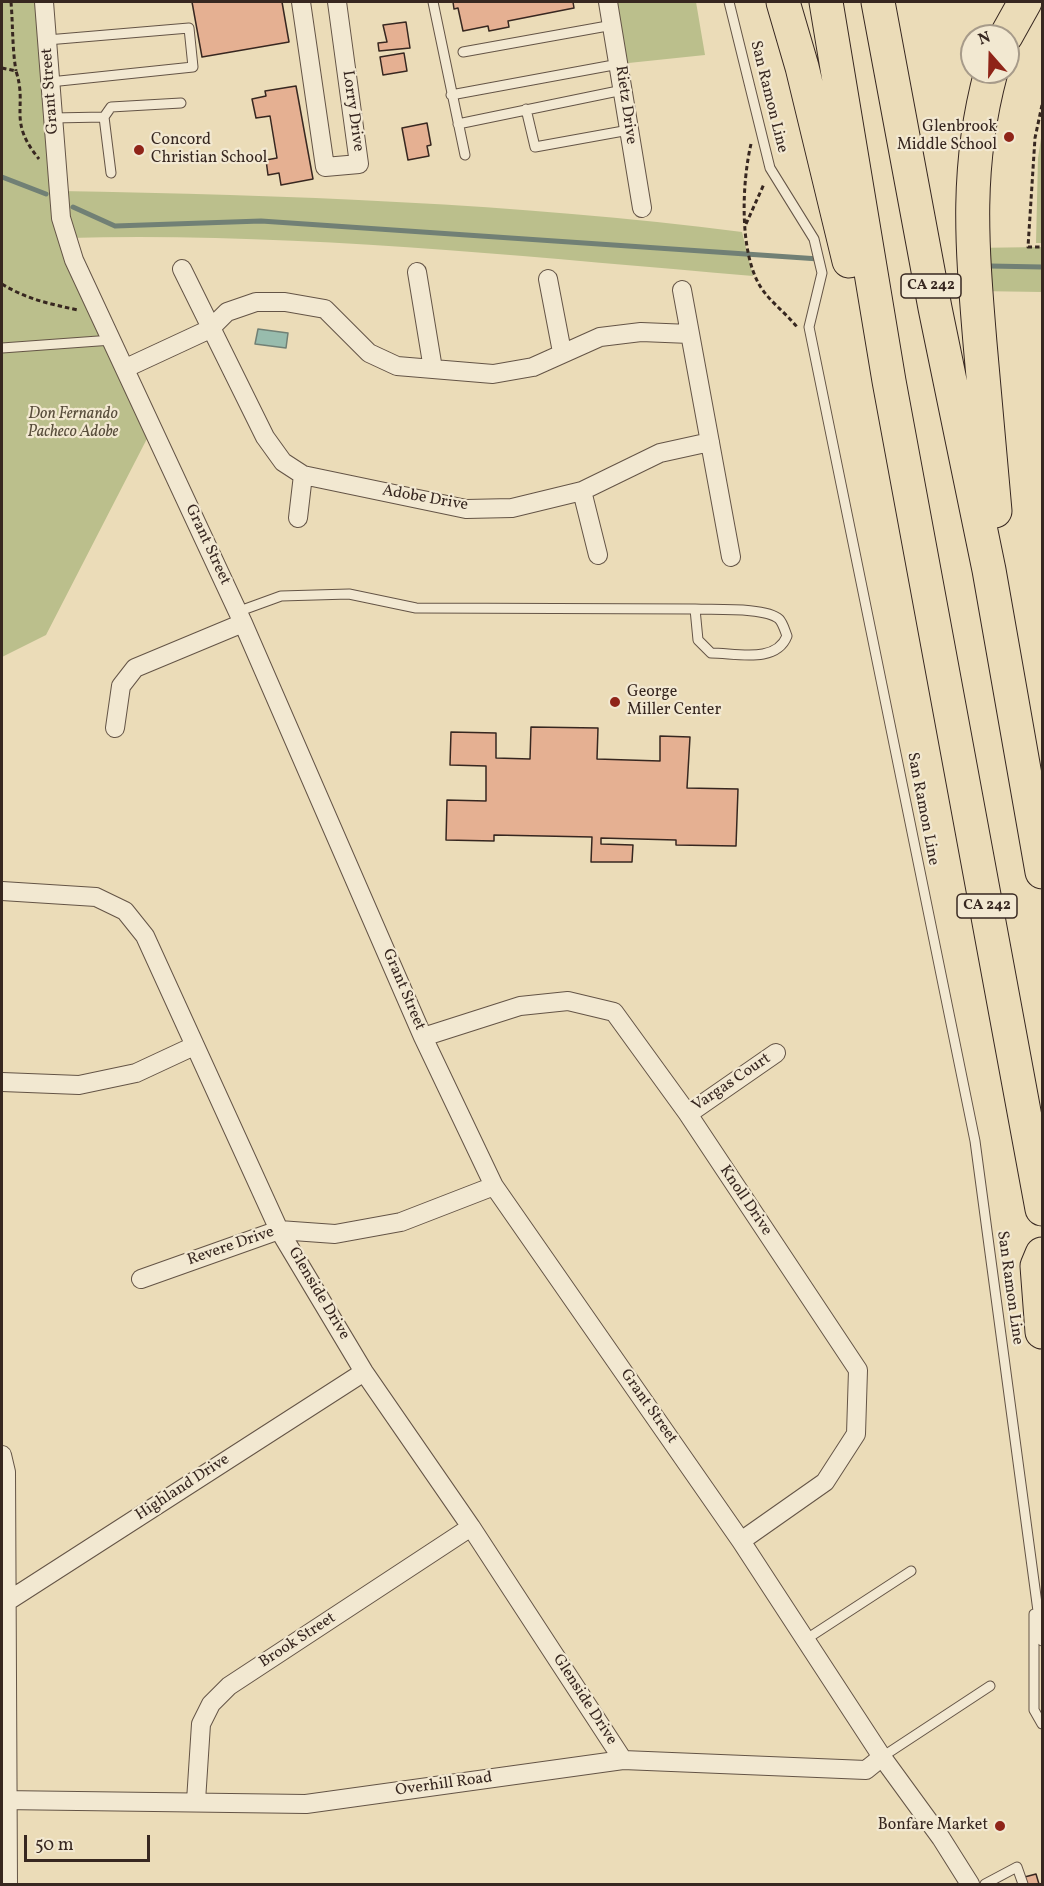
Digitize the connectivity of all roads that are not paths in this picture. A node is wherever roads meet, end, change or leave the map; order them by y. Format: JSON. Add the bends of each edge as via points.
{"nodes":[{"id":1,"x":44,"y":2,"type":"edge"},
{"id":2,"x":301,"y":2,"type":"edge"},
{"id":3,"x":337,"y":2,"type":"edge"},
{"id":4,"x":433,"y":2,"type":"edge"},
{"id":5,"x":608,"y":2,"type":"edge"},
{"id":6,"x":729,"y":2,"type":"edge"},
{"id":7,"x":783,"y":2,"type":"edge"},
{"id":8,"x":790,"y":2,"type":"edge"},
{"id":9,"x":826,"y":2,"type":"edge"},
{"id":10,"x":878,"y":2,"type":"edge"},
{"id":11,"x":1025,"y":2,"type":"edge"},
{"id":12,"x":1013,"y":24,"type":"edge"},
{"id":13,"x":613,"y":25,"type":"junction"},
{"id":14,"x":47,"y":40,"type":"junction"},
{"id":15,"x":463,"y":52,"type":"dead end"},
{"id":16,"x":619,"y":64,"type":"junction"},
{"id":17,"x":802,"y":67,"type":"junction"},
{"id":18,"x":50,"y":82,"type":"junction"},
{"id":19,"x":988,"y":84,"type":"edge"},
{"id":20,"x":623,"y":90,"type":"junction"},
{"id":21,"x":452,"y":95,"type":"junction"},
{"id":22,"x":181,"y":103,"type":"dead end"},
{"id":23,"x":526,"y":109,"type":"junction"},
{"id":24,"x":104,"y":117,"type":"junction"},
{"id":25,"x":53,"y":118,"type":"junction"},
{"id":26,"x":458,"y":124,"type":"junction"},
{"id":27,"x":629,"y":130,"type":"junction"},
{"id":28,"x":465,"y":155,"type":"dead end"},
{"id":29,"x":111,"y":174,"type":"dead end"},
{"id":30,"x":642,"y":208,"type":"dead end"},
{"id":31,"x":182,"y":269,"type":"dead end"},
{"id":32,"x":417,"y":272,"type":"dead end"},
{"id":33,"x":548,"y":279,"type":"dead end"},
{"id":34,"x":682,"y":290,"type":"dead end"},
{"id":35,"x":210,"y":329,"type":"junction"},
{"id":36,"x":690,"y":334,"type":"junction"},
{"id":37,"x":112,"y":340,"type":"junction"},
{"id":38,"x":4,"y":350,"type":"edge"},
{"id":39,"x":562,"y":352,"type":"junction"},
{"id":40,"x":126,"y":368,"type":"junction"},
{"id":41,"x":433,"y":369,"type":"junction"},
{"id":42,"x":889,"y":381,"type":"junction"},
{"id":43,"x":710,"y":442,"type":"junction"},
{"id":44,"x":303,"y":475,"type":"junction"},
{"id":45,"x":582,"y":491,"type":"junction"},
{"id":46,"x":298,"y":518,"type":"dead end"},
{"id":47,"x":598,"y":555,"type":"dead end"},
{"id":48,"x":732,"y":557,"type":"dead end"},
{"id":49,"x":989,"y":570,"type":"junction"},
{"id":50,"x":695,"y":609,"type":"junction"},
{"id":51,"x":240,"y":617,"type":"junction"},
{"id":52,"x":115,"y":728,"type":"dead end"},
{"id":53,"x":1042,"y":872,"type":"edge"},
{"id":54,"x":2,"y":891,"type":"edge"},
{"id":55,"x":423,"y":1037,"type":"junction"},
{"id":56,"x":194,"y":1046,"type":"junction"},
{"id":57,"x":776,"y":1053,"type":"dead end"},
{"id":58,"x":2,"y":1082,"type":"edge"},
{"id":59,"x":688,"y":1114,"type":"junction"},
{"id":60,"x":494,"y":1186,"type":"junction"},
{"id":61,"x":1042,"y":1209,"type":"edge"},
{"id":62,"x":279,"y":1230,"type":"junction"},
{"id":63,"x":1042,"y":1254,"type":"edge"},
{"id":64,"x":141,"y":1279,"type":"dead end"},
{"id":65,"x":1042,"y":1332,"type":"edge"},
{"id":66,"x":364,"y":1372,"type":"junction"},
{"id":67,"x":2,"y":1455,"type":"edge"},
{"id":68,"x":471,"y":1527,"type":"junction"},
{"id":69,"x":741,"y":1541,"type":"junction"},
{"id":70,"x":910,"y":1571,"type":"dead end"},
{"id":71,"x":1034,"y":1585,"type":"junction"},
{"id":72,"x":5,"y":1601,"type":"edge"},
{"id":73,"x":805,"y":1640,"type":"junction"},
{"id":74,"x":1042,"y":1641,"type":"edge"},
{"id":75,"x":990,"y":1686,"type":"dead end"},
{"id":76,"x":1042,"y":1724,"type":"edge"},
{"id":77,"x":882,"y":1757,"type":"junction"},
{"id":78,"x":623,"y":1760,"type":"junction"},
{"id":79,"x":5,"y":1800,"type":"edge"},
{"id":80,"x":196,"y":1801,"type":"junction"},
{"id":81,"x":8,"y":1884,"type":"edge"},
{"id":82,"x":970,"y":1884,"type":"edge"},
{"id":83,"x":985,"y":1884,"type":"edge"},
{"id":84,"x":1023,"y":1884,"type":"edge"}],
"edges":[{"from":1,"to":14,"type":"street","name":"Grant Street"},
{"from":2,"to":3,"type":"street","name":"Lorry Drive","via":[[326,167],[359,164]]},
{"from":4,"to":21,"type":"lane"},
{"from":5,"to":13,"type":"street","name":"Rietz Drive"},
{"from":6,"to":71,"type":"lane","name":"San Ramon Line","via":[[770,168],[814,239],[822,273],[809,327],[975,1141]]},
{"from":7,"to":17,"type":"highway"},
{"from":8,"to":17,"type":"highway"},
{"from":9,"to":42,"type":"highway","number":"CA 242"},
{"from":10,"to":49,"type":"highway","number":"CA 242"},
{"from":11,"to":12,"type":"highway"},
{"from":13,"to":15,"type":"lane"},
{"from":13,"to":16,"type":"street","name":"Rietz Drive"},
{"from":14,"to":18,"type":"street","name":"Grant Street"},
{"from":14,"to":18,"type":"lane","via":[[189,28],[193,68]]},
{"from":16,"to":20,"type":"street","name":"Rietz Drive"},
{"from":16,"to":21,"type":"lane"},
{"from":17,"to":42,"type":"highway","via":[[865,328]]},
{"from":18,"to":25,"type":"street","name":"Grant Street"},
{"from":19,"to":49,"type":"highway","via":[[973,160],[971,239],[997,527]]},
{"from":20,"to":23,"type":"lane"},
{"from":20,"to":27,"type":"street","name":"Rietz Drive"},
{"from":21,"to":26,"type":"lane"},
{"from":22,"to":24,"type":"lane","via":[[111,107]]},
{"from":23,"to":26,"type":"lane"},
{"from":23,"to":27,"type":"lane","via":[[535,147]]},
{"from":24,"to":25,"type":"lane"},
{"from":24,"to":29,"type":"lane"},
{"from":25,"to":37,"type":"street","name":"Grant Street","via":[[61,218],[74,260]]},
{"from":26,"to":28,"type":"lane"},
{"from":27,"to":30,"type":"street","name":"Rietz Drive"},
{"from":31,"to":35,"type":"street","name":"Adobe Drive"},
{"from":32,"to":41,"type":"street"},
{"from":33,"to":39,"type":"street"},
{"from":34,"to":36,"type":"street"},
{"from":35,"to":40,"type":"street"},
{"from":35,"to":41,"type":"street","via":[[227,312],[256,302],[325,309],[369,352],[397,366]]},
{"from":35,"to":44,"type":"street","name":"Adobe Drive","via":[[265,437],[283,462]]},
{"from":36,"to":39,"type":"street","via":[[641,332],[600,337]]},
{"from":36,"to":43,"type":"street"},
{"from":37,"to":38,"type":"lane"},
{"from":37,"to":40,"type":"street","name":"Grant Street"},
{"from":39,"to":41,"type":"street","via":[[533,367],[493,374]]},
{"from":40,"to":51,"type":"street","name":"Grant Street"},
{"from":42,"to":61,"type":"highway","number":"CA 242"},
{"from":43,"to":45,"type":"street","name":"Adobe Drive","via":[[660,453]]},
{"from":43,"to":48,"type":"street"},
{"from":44,"to":45,"type":"street","name":"Adobe Drive","via":[[466,508],[512,507]]},
{"from":44,"to":46,"type":"street"},
{"from":45,"to":47,"type":"street"},
{"from":49,"to":53,"type":"highway","number":"CA 242"},
{"from":50,"to":50,"type":"lane","via":[[770,613],[781,621],[787,636],[783,647],[771,654],[711,653],[698,640]]},
{"from":50,"to":51,"type":"lane","via":[[416,608],[349,594],[281,596]]},
{"from":51,"to":52,"type":"street","via":[[135,668],[121,686]]},
{"from":51,"to":55,"type":"street","name":"Grant Street"},
{"from":54,"to":56,"type":"street","name":"Glenside Drive","via":[[96,897],[124,911],[145,936]]},
{"from":55,"to":59,"type":"street","name":"Knoll Drive","via":[[520,1005],[568,1001],[614,1012]]},
{"from":55,"to":60,"type":"street","name":"Grant Street"},
{"from":56,"to":58,"type":"street","via":[[136,1073],[79,1085]]},
{"from":56,"to":62,"type":"street","name":"Glenside Drive"},
{"from":57,"to":59,"type":"street","name":"Vargas Court"},
{"from":59,"to":69,"type":"street","name":"Knoll Drive","via":[[858,1370],[856,1434],[825,1482]]},
{"from":60,"to":62,"type":"street","name":"Revere Drive","via":[[401,1222],[335,1234]]},
{"from":60,"to":69,"type":"street","name":"Grant Street"},
{"from":62,"to":64,"type":"street","name":"Revere Drive"},
{"from":62,"to":66,"type":"street","name":"Glenside Drive"},
{"from":63,"to":65,"type":"highway","via":[[1037,1266]]},
{"from":66,"to":68,"type":"street","name":"Glenside Drive"},
{"from":66,"to":72,"type":"street","name":"Highland Drive"},
{"from":67,"to":72,"type":"street","via":[[6,1472]]},
{"from":68,"to":78,"type":"street","name":"Glenside Drive"},
{"from":68,"to":80,"type":"street","name":"Brook Street","via":[[229,1686],[211,1704],[201,1725]]},
{"from":69,"to":73,"type":"street","name":"Grant Street"},
{"from":70,"to":73,"type":"lane"},
{"from":71,"to":74,"type":"lane","name":"San Ramon Line"},
{"from":71,"to":76,"type":"lane","via":[[1034,1710]]},
{"from":72,"to":79,"type":"street"},
{"from":73,"to":77,"type":"street","name":"Grant Street"},
{"from":75,"to":77,"type":"lane"},
{"from":77,"to":78,"type":"street","name":"Overhill Road","via":[[866,1770]]},
{"from":77,"to":82,"type":"street","name":"Grant Street"},
{"from":78,"to":80,"type":"street","name":"Overhill Road","via":[[306,1804]]},
{"from":79,"to":80,"type":"street","name":"Overhill Road"},
{"from":79,"to":81,"type":"street"},
{"from":83,"to":84,"type":"lane","via":[[1017,1867]]}]}
